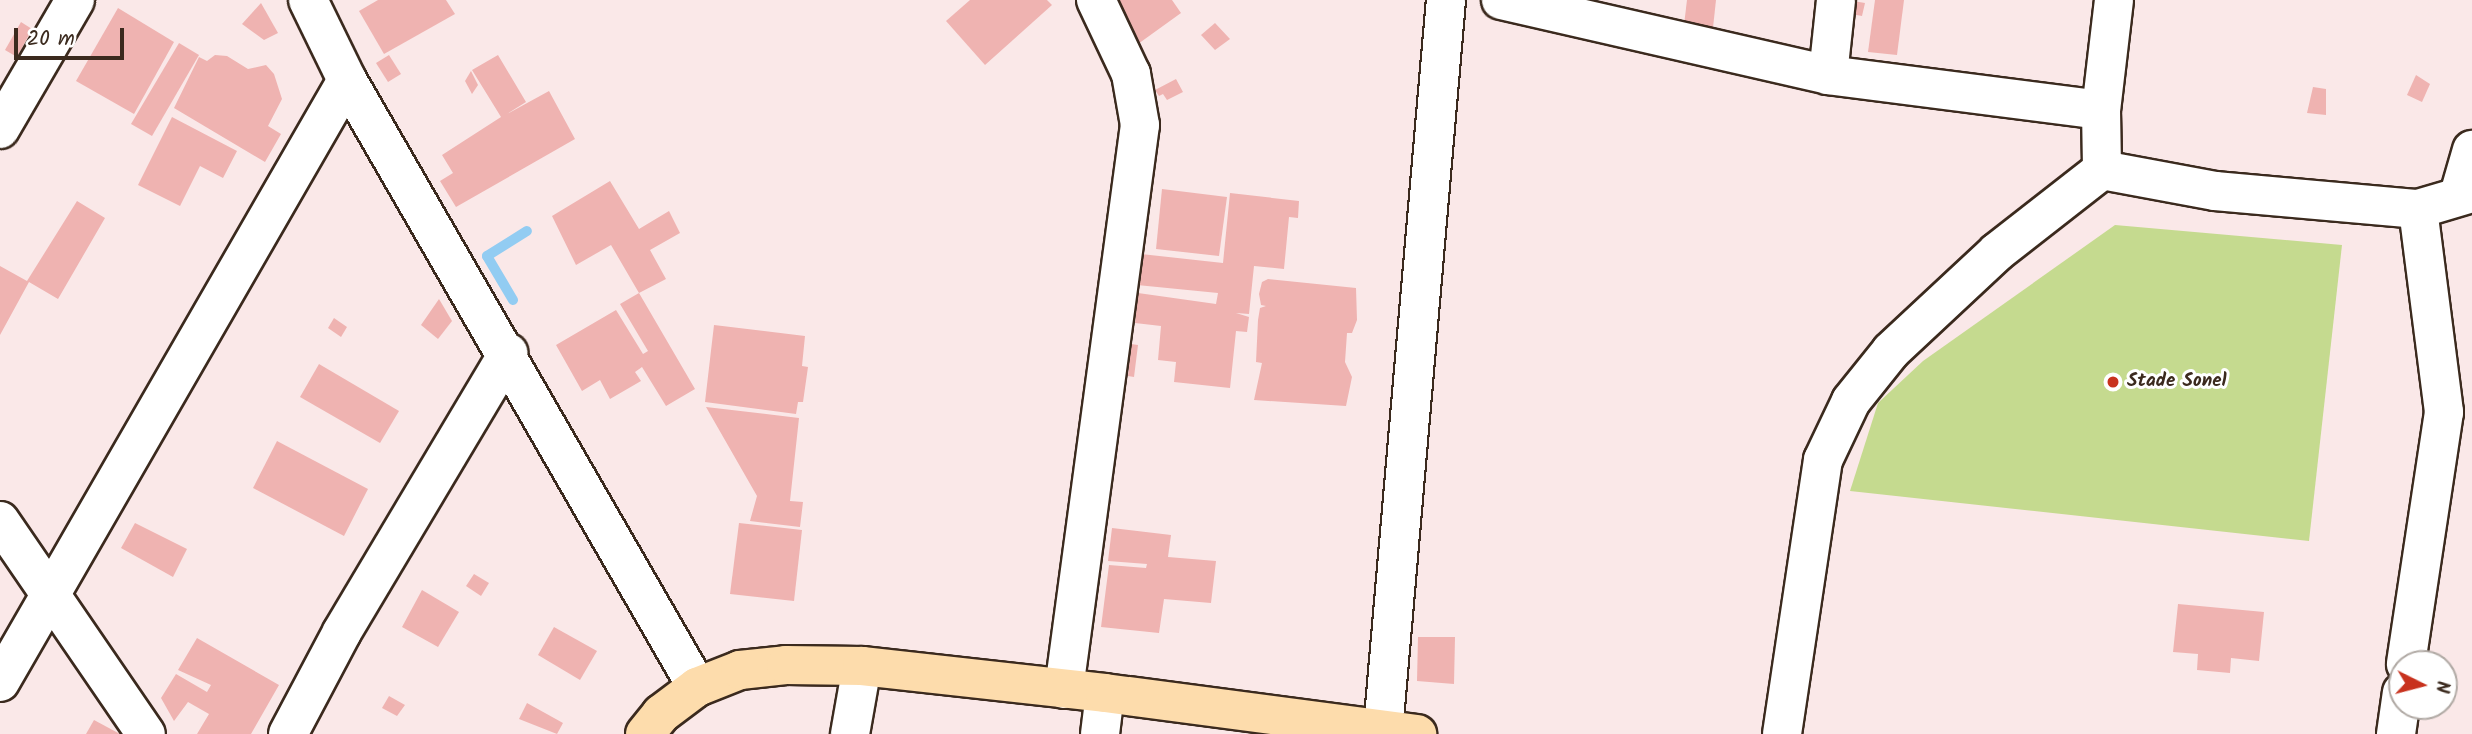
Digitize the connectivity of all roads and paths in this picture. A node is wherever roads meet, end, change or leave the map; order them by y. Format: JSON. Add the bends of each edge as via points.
{"nodes":[{"id":1,"x":75,"y":0,"type":"edge"},
{"id":2,"x":308,"y":0,"type":"edge"},
{"id":3,"x":1096,"y":0,"type":"edge"},
{"id":4,"x":1446,"y":0,"type":"edge"},
{"id":5,"x":1501,"y":0,"type":"edge"},
{"id":6,"x":1836,"y":0,"type":"edge"},
{"id":7,"x":2114,"y":0,"type":"edge"},
{"id":8,"x":1828,"y":75,"type":"junction"},
{"id":9,"x":347,"y":80,"type":"junction"},
{"id":10,"x":2101,"y":110,"type":"junction"},
{"id":11,"x":0,"y":129,"type":"edge"},
{"id":12,"x":2472,"y":150,"type":"edge"},
{"id":13,"x":2102,"y":170,"type":"junction"},
{"id":14,"x":2465,"y":194,"type":"edge"},
{"id":15,"x":2418,"y":209,"type":"junction"},
{"id":16,"x":508,"y":353,"type":"junction"},
{"id":17,"x":0,"y":521,"type":"edge"},
{"id":18,"x":51,"y":597,"type":"junction"},
{"id":19,"x":2408,"y":650,"type":"edge"},
{"id":20,"x":862,"y":666,"type":"junction"},
{"id":21,"x":0,"y":682,"type":"edge"},
{"id":22,"x":697,"y":687,"type":"junction"},
{"id":23,"x":1064,"y":689,"type":"junction"},
{"id":24,"x":1105,"y":693,"type":"junction"},
{"id":25,"x":1400,"y":732,"type":"edge"},
{"id":26,"x":146,"y":734,"type":"edge"},
{"id":27,"x":288,"y":734,"type":"edge"},
{"id":28,"x":645,"y":734,"type":"edge"},
{"id":29,"x":850,"y":734,"type":"edge"},
{"id":30,"x":1100,"y":734,"type":"edge"},
{"id":31,"x":1782,"y":734,"type":"edge"}],
"edges":[{"from":1,"to":11,"type":"street"},
{"from":2,"to":9,"type":"street"},
{"from":3,"to":23,"type":"street","via":[[1131,74],[1140,125]]},
{"from":4,"to":25,"type":"street"},
{"from":5,"to":8,"type":"street"},
{"from":6,"to":8,"type":"street"},
{"from":7,"to":10,"type":"street"},
{"from":8,"to":10,"type":"street"},
{"from":9,"to":16,"type":"street"},
{"from":9,"to":18,"type":"street"},
{"from":10,"to":13,"type":"street"},
{"from":12,"to":14,"type":"street"},
{"from":13,"to":15,"type":"street","via":[[2214,191]]},
{"from":13,"to":31,"type":"street","via":[[1997,252],[1891,351],[1851,401],[1823,460]]},
{"from":14,"to":15,"type":"street"},
{"from":15,"to":19,"type":"street","via":[[2445,412]]},
{"from":16,"to":22,"type":"street"},
{"from":16,"to":27,"type":"street","via":[[342,632]]},
{"from":17,"to":18,"type":"street"},
{"from":18,"to":21,"type":"street"},
{"from":18,"to":26,"type":"street"},
{"from":20,"to":22,"type":"main road","via":[[740,670]]},
{"from":20,"to":23,"type":"main road"},
{"from":20,"to":29,"type":"street"},
{"from":22,"to":28,"type":"main road"},
{"from":23,"to":24,"type":"main road"},
{"from":24,"to":25,"type":"main road"},
{"from":24,"to":30,"type":"street"}]}
